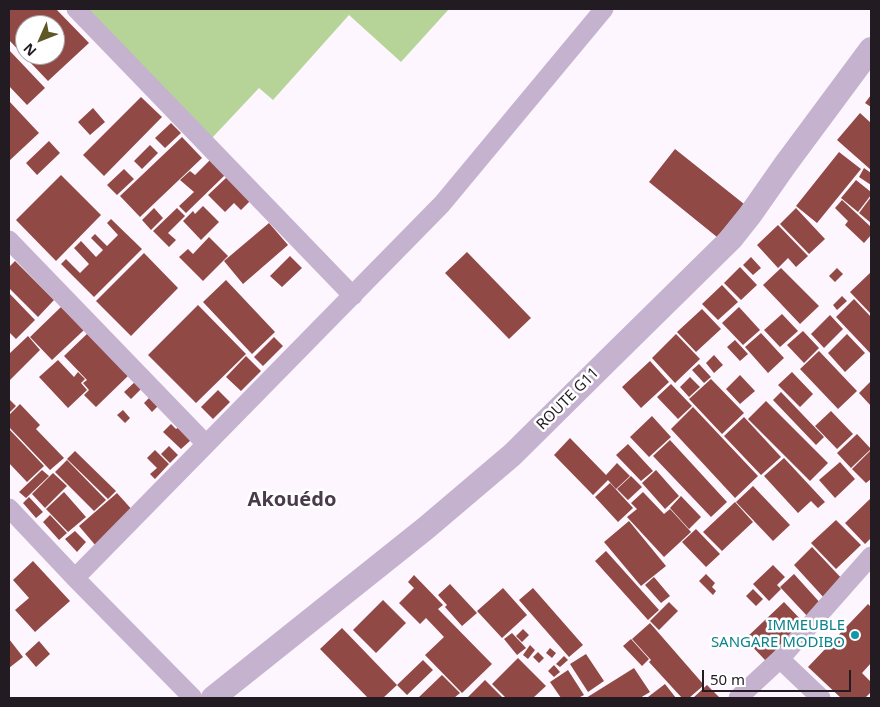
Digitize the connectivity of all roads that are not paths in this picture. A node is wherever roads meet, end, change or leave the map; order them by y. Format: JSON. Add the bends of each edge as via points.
{"nodes":[{"id":1,"x":76,"y":9,"type":"edge"},
{"id":2,"x":604,"y":9,"type":"edge"},
{"id":3,"x":871,"y":49,"type":"edge"},
{"id":4,"x":9,"y":240,"type":"edge"},
{"id":5,"x":353,"y":296,"type":"junction"},
{"id":6,"x":206,"y":444,"type":"junction"},
{"id":7,"x":9,"y":508,"type":"edge"},
{"id":8,"x":871,"y":556,"type":"edge"},
{"id":9,"x":75,"y":578,"type":"junction"},
{"id":10,"x":780,"y":659,"type":"junction"},
{"id":11,"x":193,"y":698,"type":"edge"},
{"id":12,"x":213,"y":698,"type":"edge"},
{"id":13,"x":738,"y":698,"type":"edge"},
{"id":14,"x":821,"y":698,"type":"edge"}],
"edges":[{"from":1,"to":5,"type":"street"},
{"from":2,"to":5,"type":"street","via":[[442,204]]},
{"from":3,"to":12,"type":"street","name":"ROUTE G11","via":[[731,239],[498,467]]},
{"from":4,"to":6,"type":"street"},
{"from":5,"to":6,"type":"street"},
{"from":6,"to":9,"type":"street"},
{"from":7,"to":9,"type":"street"},
{"from":8,"to":10,"type":"street"},
{"from":9,"to":11,"type":"street"},
{"from":10,"to":13,"type":"street"},
{"from":10,"to":14,"type":"street"}]}
